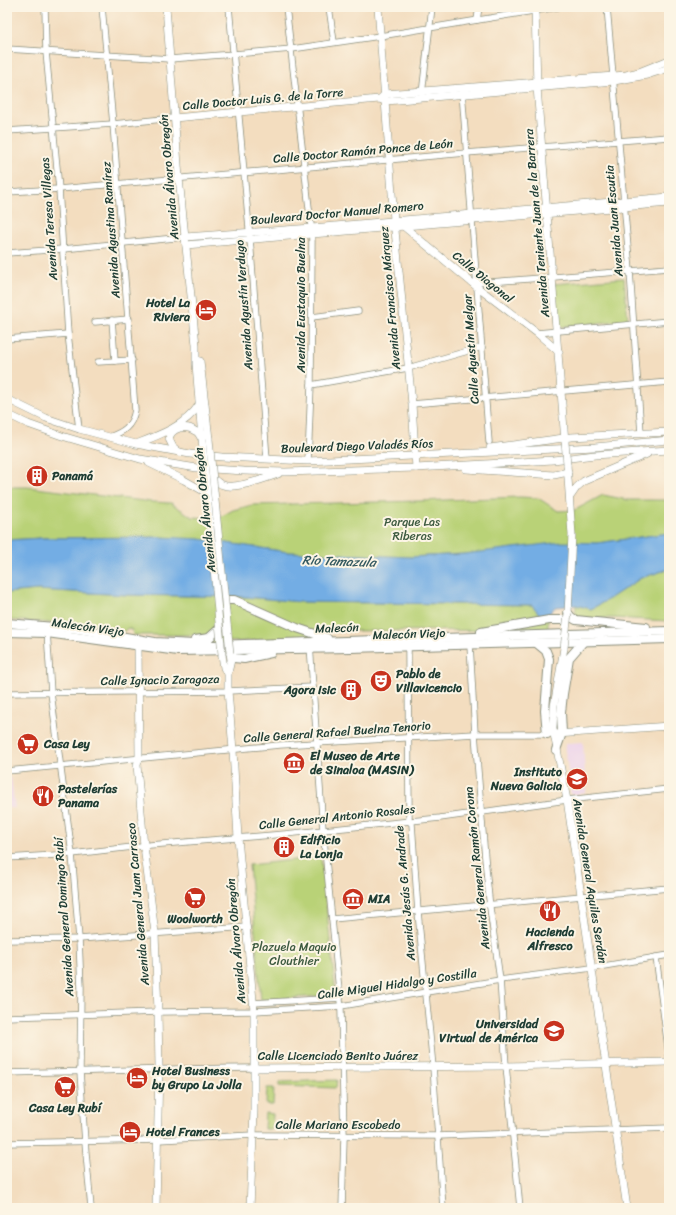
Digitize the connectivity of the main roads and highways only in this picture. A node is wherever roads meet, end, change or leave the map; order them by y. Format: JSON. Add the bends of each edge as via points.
{"nodes":[{"id":1,"x":166,"y":7,"type":"edge"},
{"id":2,"x":378,"y":7,"type":"edge"},
{"id":3,"x":535,"y":9,"type":"edge"},
{"id":4,"x":669,"y":60,"type":"edge"},
{"id":5,"x":669,"y":68,"type":"edge"},
{"id":6,"x":614,"y":79,"type":"junction"},
{"id":7,"x":537,"y":84,"type":"junction"},
{"id":8,"x":383,"y":98,"type":"junction"},
{"id":9,"x":174,"y":118,"type":"junction"},
{"id":10,"x":669,"y":197,"type":"edge"},
{"id":11,"x":669,"y":203,"type":"edge"},
{"id":12,"x":623,"y":204,"type":"junction"},
{"id":13,"x":547,"y":211,"type":"junction"},
{"id":14,"x":471,"y":218,"type":"junction"},
{"id":15,"x":394,"y":223,"type":"junction"},
{"id":16,"x":404,"y":226,"type":"junction"},
{"id":17,"x":250,"y":235,"type":"junction"},
{"id":18,"x":185,"y":236,"type":"junction"},
{"id":19,"x":186,"y":245,"type":"junction"},
{"id":20,"x":196,"y":345,"type":"junction"},
{"id":21,"x":559,"y":352,"type":"junction"},
{"id":22,"x":7,"y":399,"type":"edge"},
{"id":23,"x":199,"y":405,"type":"junction"},
{"id":24,"x":7,"y":414,"type":"edge"},
{"id":25,"x":669,"y":432,"type":"edge"},
{"id":26,"x":205,"y":439,"type":"junction"},
{"id":27,"x":565,"y":440,"type":"junction"},
{"id":28,"x":669,"y":440,"type":"edge"},
{"id":29,"x":136,"y":444,"type":"junction"},
{"id":30,"x":669,"y":450,"type":"edge"},
{"id":31,"x":179,"y":452,"type":"junction"},
{"id":32,"x":654,"y":452,"type":"junction"},
{"id":33,"x":451,"y":454,"type":"junction"},
{"id":34,"x":415,"y":455,"type":"junction"},
{"id":35,"x":140,"y":459,"type":"junction"},
{"id":36,"x":457,"y":466,"type":"junction"},
{"id":37,"x":416,"y":468,"type":"junction"},
{"id":38,"x":568,"y":468,"type":"junction"},
{"id":39,"x":285,"y":472,"type":"junction"},
{"id":40,"x":213,"y":478,"type":"junction"},
{"id":41,"x":207,"y":493,"type":"junction"},
{"id":42,"x":570,"y":498,"type":"junction"},
{"id":43,"x":225,"y":600,"type":"junction"},
{"id":44,"x":568,"y":616,"type":"junction"},
{"id":45,"x":7,"y":623,"type":"edge"},
{"id":46,"x":220,"y":628,"type":"junction"},
{"id":47,"x":47,"y":629,"type":"junction"},
{"id":48,"x":667,"y":631,"type":"edge"},
{"id":49,"x":7,"y":632,"type":"edge"},
{"id":50,"x":458,"y":636,"type":"junction"},
{"id":51,"x":669,"y":639,"type":"edge"},
{"id":52,"x":336,"y":640,"type":"junction"},
{"id":53,"x":535,"y":642,"type":"junction"},
{"id":54,"x":583,"y":642,"type":"junction"},
{"id":55,"x":167,"y":643,"type":"junction"},
{"id":56,"x":310,"y":645,"type":"junction"},
{"id":57,"x":138,"y":646,"type":"junction"},
{"id":58,"x":284,"y":649,"type":"junction"},
{"id":59,"x":228,"y":654,"type":"junction"},
{"id":60,"x":669,"y":726,"type":"edge"},
{"id":61,"x":554,"y":734,"type":"junction"},
{"id":62,"x":556,"y":750,"type":"joint"},
{"id":63,"x":669,"y":1062,"type":"edge"},
{"id":64,"x":606,"y":1063,"type":"junction"},
{"id":65,"x":255,"y":1068,"type":"junction"},
{"id":66,"x":156,"y":1208,"type":"edge"},
{"id":67,"x":250,"y":1208,"type":"edge"},
{"id":68,"x":627,"y":1208,"type":"edge"}],
"edges":[{"from":1,"to":9,"type":"main road","name":"Avenida Álvaro Obregón"},
{"from":2,"to":8,"type":"main road","name":"Avenida Francisco Márquez"},
{"from":3,"to":7,"type":"main road","name":"Avenida Teniente Juan de la Barrera"},
{"from":4,"to":6,"type":"main road","name":"Calle Doctor Luis G. de la Torre"},
{"from":5,"to":6,"type":"main road","name":"Calle Doctor Luis G. de la Torre","via":[[647,75]]},
{"from":6,"to":7,"type":"main road","name":"Calle Doctor Luis G. de la Torre"},
{"from":7,"to":8,"type":"main road","name":"Calle Doctor Luis G. de la Torre"},
{"from":7,"to":13,"type":"main road","name":"Avenida Teniente Juan de la Barrera"},
{"from":8,"to":9,"type":"main road","name":"Calle Doctor Luis G. de la Torre"},
{"from":8,"to":15,"type":"main road","name":"Avenida Francisco Márquez"},
{"from":9,"to":18,"type":"main road","name":"Avenida Álvaro Obregón"},
{"from":10,"to":12,"type":"main road","name":"Boulevard Doctor Manuel Romero"},
{"from":11,"to":12,"type":"main road","name":"Boulevard Doctor Manuel Romero"},
{"from":12,"to":13,"type":"main road","name":"Boulevard Doctor Manuel Romero"},
{"from":13,"to":14,"type":"main road","name":"Boulevard Doctor Manuel Romero"},
{"from":13,"to":21,"type":"main road","name":"Avenida Teniente Juan de la Barrera"},
{"from":14,"to":15,"type":"main road","name":"Boulevard Doctor Manuel Romero"},
{"from":14,"to":16,"type":"main road","name":"Boulevard Doctor Manuel Romero"},
{"from":15,"to":16,"type":"main road","name":"Boulevard Doctor Manuel Romero"},
{"from":15,"to":17,"type":"main road","name":"Boulevard Doctor Manuel Romero"},
{"from":15,"to":34,"type":"main road","name":"Avenida Francisco Márquez"},
{"from":16,"to":21,"type":"main road","name":"Calle Diagonal"},
{"from":17,"to":18,"type":"main road","name":"Boulevard Doctor Manuel Romero"},
{"from":17,"to":19,"type":"main road","name":"Boulevard Doctor Manuel Romero"},
{"from":18,"to":19,"type":"main road","name":"Avenida Álvaro Obregón"},
{"from":19,"to":20,"type":"main road","name":"Avenida Álvaro Obregón"},
{"from":20,"to":23,"type":"main road","name":"Avenida Álvaro Obregón"},
{"from":20,"to":26,"type":"main road","name":"Avenida Álvaro Obregón","via":[[203,381]]},
{"from":21,"to":27,"type":"main road","name":"Avenida Teniente Juan de la Barrera"},
{"from":22,"to":29,"type":"main road","name":"Boulevard Diego Valadés Ríos","via":[[46,418]]},
{"from":23,"to":26,"type":"main road","name":"Avenida Álvaro Obregón"},
{"from":23,"to":29,"type":"main road","via":[[191,416],[167,432]]},
{"from":24,"to":35,"type":"main road","name":"Boulevard Diego Valadés Ríos","via":[[62,436]]},
{"from":25,"to":27,"type":"main road"},
{"from":26,"to":31,"type":"main road","via":[[190,428],[177,429],[169,439]]},
{"from":26,"to":40,"type":"main road","name":"Avenida Álvaro Obregón","bridge":true},
{"from":26,"to":41,"type":"main road","name":"Avenida Álvaro Obregón","bridge":true},
{"from":27,"to":33,"type":"main road","via":[[466,450]]},
{"from":27,"to":38,"type":"main road","bridge":true},
{"from":28,"to":33,"type":"main road","name":"Boulevard Diego Valadés Ríos","via":[[595,448]]},
{"from":29,"to":31,"type":"main road","name":"Boulevard Diego Valadés Ríos"},
{"from":30,"to":32,"type":"main road","name":"Boulevard Diego Valadés Ríos"},
{"from":31,"to":34,"type":"main road","name":"Boulevard Diego Valadés Ríos","via":[[206,456],[308,461]]},
{"from":32,"to":36,"type":"main road","name":"Boulevard Diego Valadés Ríos"},
{"from":32,"to":42,"type":"main road","via":[[584,481]]},
{"from":33,"to":34,"type":"main road","name":"Boulevard Diego Valadés Ríos"},
{"from":34,"to":37,"type":"main road","name":"Avenida Francisco Márquez"},
{"from":35,"to":39,"type":"main road","name":"Boulevard Diego Valadés Ríos","via":[[197,468]]},
{"from":35,"to":41,"type":"main road"},
{"from":36,"to":37,"type":"main road","name":"Boulevard Diego Valadés Ríos"},
{"from":36,"to":38,"type":"main road","via":[[462,469],[554,475]]},
{"from":37,"to":39,"type":"main road","name":"Boulevard Diego Valadés Ríos"},
{"from":38,"to":42,"type":"main road"},
{"from":39,"to":40,"type":"main road","via":[[230,486],[222,485]]},
{"from":40,"to":43,"type":"main road","name":"Avenida Álvaro Obregón","bridge":true},
{"from":41,"to":46,"type":"main road","name":"Avenida Álvaro Obregón","bridge":true},
{"from":42,"to":44,"type":"main road","via":[[572,535]]},
{"from":43,"to":52,"type":"main road","via":[[234,600],[312,634]]},
{"from":43,"to":59,"type":"main road","name":"Avenida Álvaro Obregón","bridge":true},
{"from":44,"to":48,"type":"main road","via":[[576,620]]},
{"from":44,"to":50,"type":"main road"},
{"from":44,"to":61,"type":"main road","bridge":true,"via":[[556,693]]},
{"from":45,"to":47,"type":"main road","name":"Malecón"},
{"from":46,"to":55,"type":"main road","via":[[209,638]]},
{"from":46,"to":59,"type":"main road","name":"Avenida Álvaro Obregón","bridge":true},
{"from":47,"to":49,"type":"main road","name":"Malecón Viejo"},
{"from":47,"to":55,"type":"main road","name":"Malecón","via":[[78,629]]},
{"from":47,"to":57,"type":"main road","name":"Malecón Viejo"},
{"from":48,"to":50,"type":"main road","name":"Malecón"},
{"from":50,"to":52,"type":"main road","name":"Malecón"},
{"from":51,"to":54,"type":"main road","name":"Malecón Viejo"},
{"from":52,"to":56,"type":"main road","name":"Malecón"},
{"from":53,"to":54,"type":"main road","name":"Malecón Viejo"},
{"from":53,"to":56,"type":"main road","name":"Malecón Viejo","via":[[408,646]]},
{"from":53,"to":61,"type":"main road","via":[[546,651],[549,660],[545,711]]},
{"from":54,"to":61,"type":"main road","via":[[568,662],[561,712]]},
{"from":55,"to":56,"type":"main road","name":"Malecón"},
{"from":56,"to":58,"type":"main road","name":"Malecón Viejo"},
{"from":57,"to":58,"type":"main road","name":"Malecón Viejo","via":[[178,651]]},
{"from":57,"to":66,"type":"main road","name":"Avenida General Juan Carrasco","via":[[140,759],[137,766],[155,933],[158,1012]]},
{"from":58,"to":59,"type":"main road","via":[[242,660]]},
{"from":59,"to":65,"type":"main road","name":"Avenida Álvaro Obregón","via":[[224,668],[228,673],[238,838],[254,1003]]},
{"from":60,"to":61,"type":"main road","name":"Calle General Rafael Buelna Tenorio"},
{"from":61,"to":62,"type":"main road"},
{"from":62,"to":64,"type":"main road","name":"Avenida General Aquiles Serdán","via":[[567,800]]},
{"from":63,"to":64,"type":"main road","name":"Calle Licenciado Benito Juárez"},
{"from":64,"to":65,"type":"main road","name":"Calle Licenciado Benito Juárez"},
{"from":64,"to":68,"type":"main road","name":"Avenida General Aquiles Serdán"},
{"from":65,"to":67,"type":"main road","name":"Avenida Álvaro Obregón"}]}
